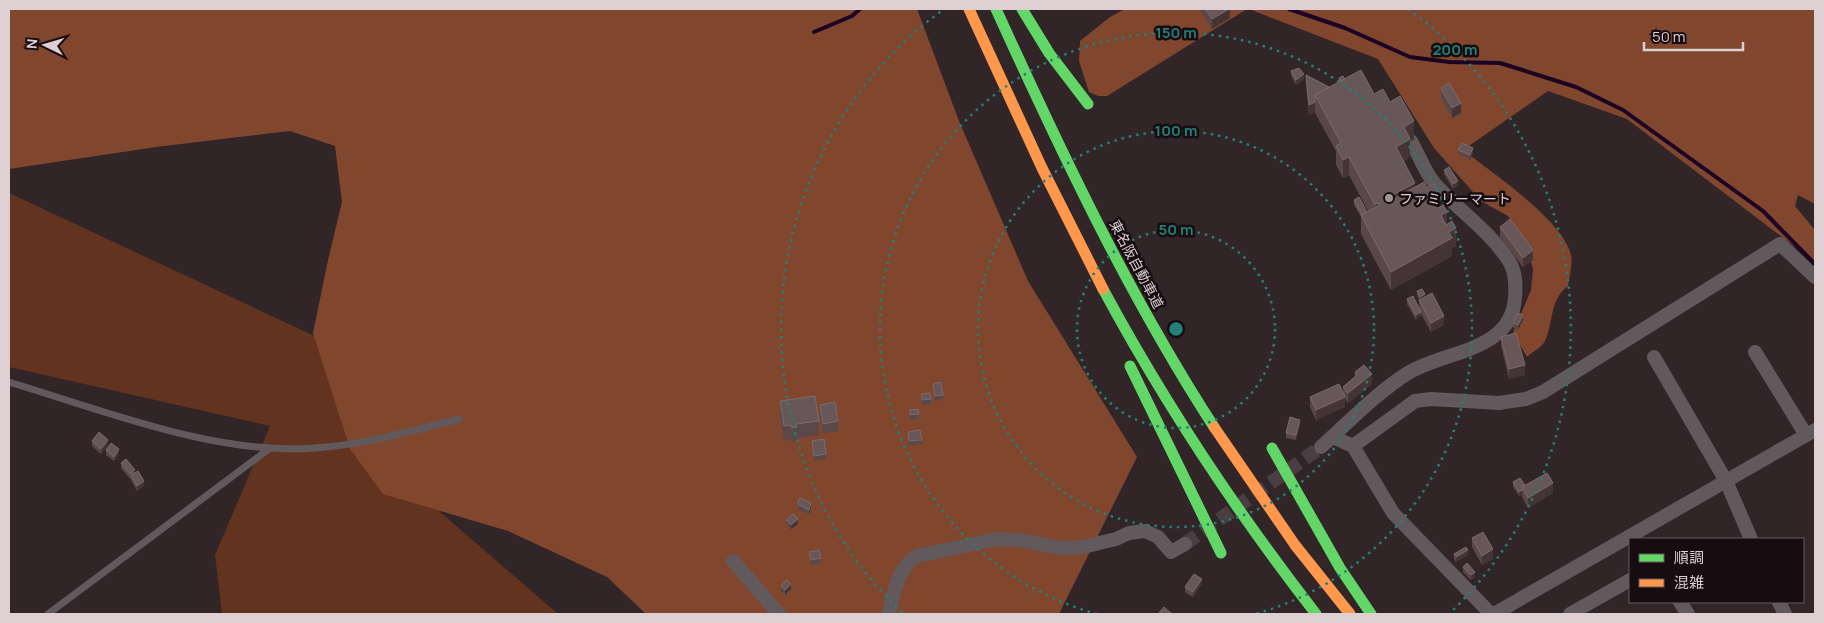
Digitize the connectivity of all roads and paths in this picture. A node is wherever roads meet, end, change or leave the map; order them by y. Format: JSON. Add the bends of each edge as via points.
{"nodes":[{"id":1,"x":969,"y":9,"type":"edge"},
{"id":2,"x":996,"y":9,"type":"edge"},
{"id":3,"x":1022,"y":9,"type":"edge"},
{"id":4,"x":1088,"y":104,"type":"dead end"},
{"id":5,"x":1411,"y":141,"type":"edge"},
{"id":6,"x":1037,"y":160,"type":"junction"},
{"id":7,"x":1815,"y":277,"type":"edge"},
{"id":8,"x":1755,"y":352,"type":"dead end"},
{"id":9,"x":1654,"y":357,"type":"dead end"},
{"id":10,"x":9,"y":382,"type":"edge"},
{"id":11,"x":459,"y":419,"type":"dead end"},
{"id":12,"x":1812,"y":434,"type":"edge"},
{"id":13,"x":1332,"y":436,"type":"junction"},
{"id":14,"x":1354,"y":446,"type":"junction"},
{"id":15,"x":1321,"y":447,"type":"tunnel mouth"},
{"id":16,"x":1272,"y":448,"type":"dead end"},
{"id":17,"x":269,"y":449,"type":"junction"},
{"id":18,"x":1726,"y":481,"type":"junction"},
{"id":19,"x":1751,"y":538,"type":"edge"},
{"id":20,"x":1185,"y":544,"type":"tunnel mouth"},
{"id":21,"x":1221,"y":553,"type":"dead end"},
{"id":22,"x":733,"y":561,"type":"dead end"},
{"id":23,"x":1629,"y":581,"type":"edge"},
{"id":24,"x":1681,"y":603,"type":"edge"},
{"id":25,"x":48,"y":614,"type":"edge"},
{"id":26,"x":779,"y":614,"type":"edge"},
{"id":27,"x":889,"y":614,"type":"edge"},
{"id":28,"x":1316,"y":614,"type":"edge"},
{"id":29,"x":1350,"y":614,"type":"edge"},
{"id":30,"x":1371,"y":614,"type":"edge"},
{"id":31,"x":1492,"y":614,"type":"edge"},
{"id":32,"x":1570,"y":614,"type":"edge"},
{"id":33,"x":1688,"y":614,"type":"edge"}],
"edges":[{"from":1,"to":6,"type":"highway"},
{"from":2,"to":29,"type":"highway","name":"東名阪自動車道","via":[[1097,222],[1184,380],[1276,518]]},
{"from":3,"to":4,"type":"highway","via":[[1049,53]]},
{"from":5,"to":13,"type":"street","via":[[1434,183],[1486,231],[1509,261],[1515,277],[1514,310],[1507,326],[1490,340],[1408,373]]},
{"from":6,"to":21,"type":"highway","via":[[1058,213]]},
{"from":6,"to":28,"type":"highway","via":[[1078,244],[1156,382],[1256,537]]},
{"from":7,"to":14,"type":"street","via":[[1780,244],[1543,392],[1526,399],[1499,403],[1415,401]]},
{"from":8,"to":12,"type":"street"},
{"from":9,"to":18,"type":"street"},
{"from":10,"to":17,"type":"lane","via":[[220,443]]},
{"from":11,"to":17,"type":"lane","via":[[359,444]]},
{"from":12,"to":18,"type":"street"},
{"from":13,"to":14,"type":"street"},
{"from":13,"to":15,"type":"street"},
{"from":14,"to":31,"type":"street","via":[[1393,513]]},
{"from":16,"to":30,"type":"highway","via":[[1340,568]]},
{"from":17,"to":25,"type":"lane"},
{"from":18,"to":19,"type":"street"},
{"from":18,"to":31,"type":"street"},
{"from":20,"to":27,"type":"street","via":[[1171,552],[1158,537],[1145,531],[1083,547],[1060,548],[997,539],[917,556],[910,560],[900,575]]},
{"from":22,"to":26,"type":"street"},
{"from":23,"to":32,"type":"street"},
{"from":24,"to":33,"type":"street"}]}
